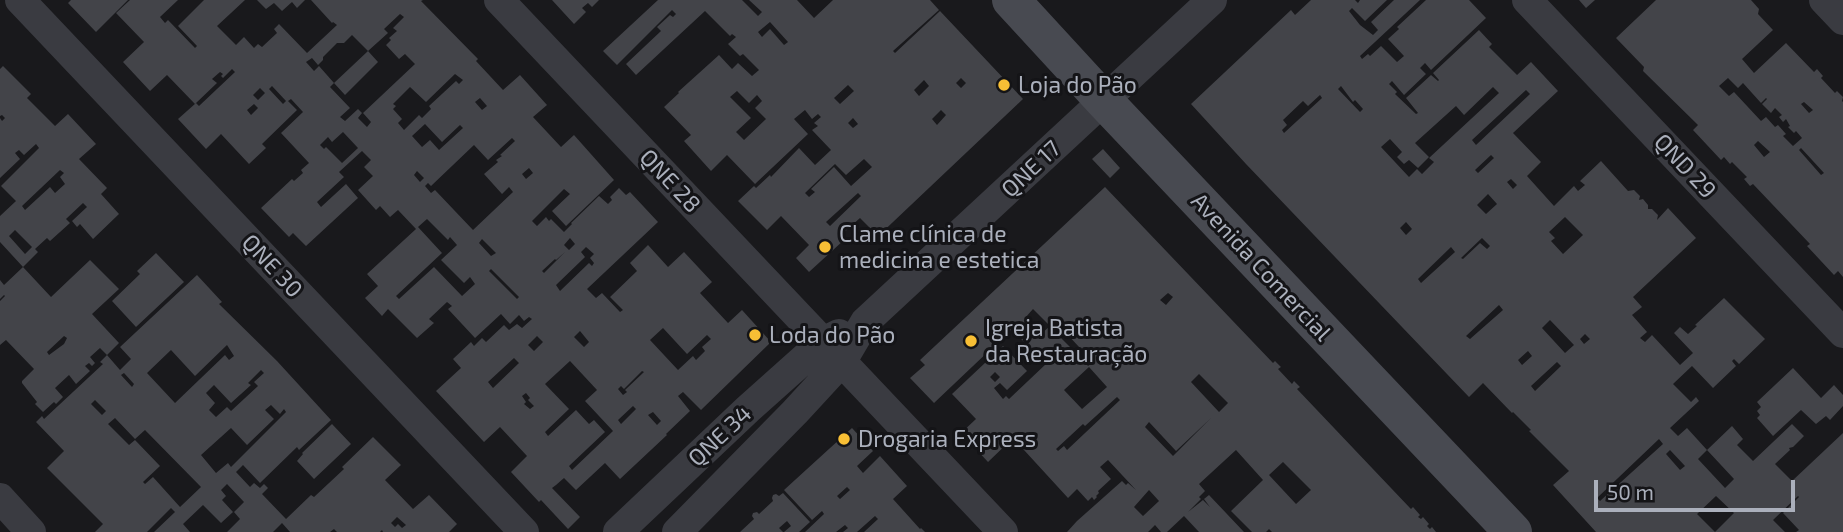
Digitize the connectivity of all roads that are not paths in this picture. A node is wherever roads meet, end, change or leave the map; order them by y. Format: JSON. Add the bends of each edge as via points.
{"nodes":[{"id":1,"x":20,"y":0,"type":"edge"},
{"id":2,"x":499,"y":0,"type":"edge"},
{"id":3,"x":1011,"y":0,"type":"edge"},
{"id":4,"x":1212,"y":0,"type":"edge"},
{"id":5,"x":1527,"y":0,"type":"edge"},
{"id":6,"x":1824,"y":0,"type":"edge"},
{"id":7,"x":1843,"y":20,"type":"edge"},
{"id":8,"x":1104,"y":101,"type":"junction"},
{"id":9,"x":1843,"y":333,"type":"edge"},
{"id":10,"x":832,"y":352,"type":"junction"},
{"id":11,"x":0,"y":498,"type":"edge"},
{"id":12,"x":31,"y":532,"type":"edge"},
{"id":13,"x":524,"y":532,"type":"edge"},
{"id":14,"x":618,"y":532,"type":"edge"},
{"id":15,"x":677,"y":532,"type":"edge"},
{"id":16,"x":1003,"y":532,"type":"edge"},
{"id":17,"x":1513,"y":532,"type":"edge"}],
"edges":[{"from":1,"to":13,"type":"street","name":"QNE 30"},
{"from":2,"to":10,"type":"street","name":"QNE 28"},
{"from":3,"to":8,"type":"main road","name":"Avenida Comercial"},
{"from":4,"to":8,"type":"street","name":"QNE 17"},
{"from":5,"to":9,"type":"street","name":"QND 29"},
{"from":6,"to":7,"type":"street"},
{"from":8,"to":10,"type":"street","name":"QNE 17"},
{"from":8,"to":17,"type":"main road","name":"Avenida Comercial"},
{"from":10,"to":14,"type":"street","name":"QNE 34","via":[[748,409]]},
{"from":10,"to":15,"type":"street","name":"QNE 34","via":[[795,412]]},
{"from":10,"to":16,"type":"street","name":"QNE 28"},
{"from":11,"to":12,"type":"street"}]}
